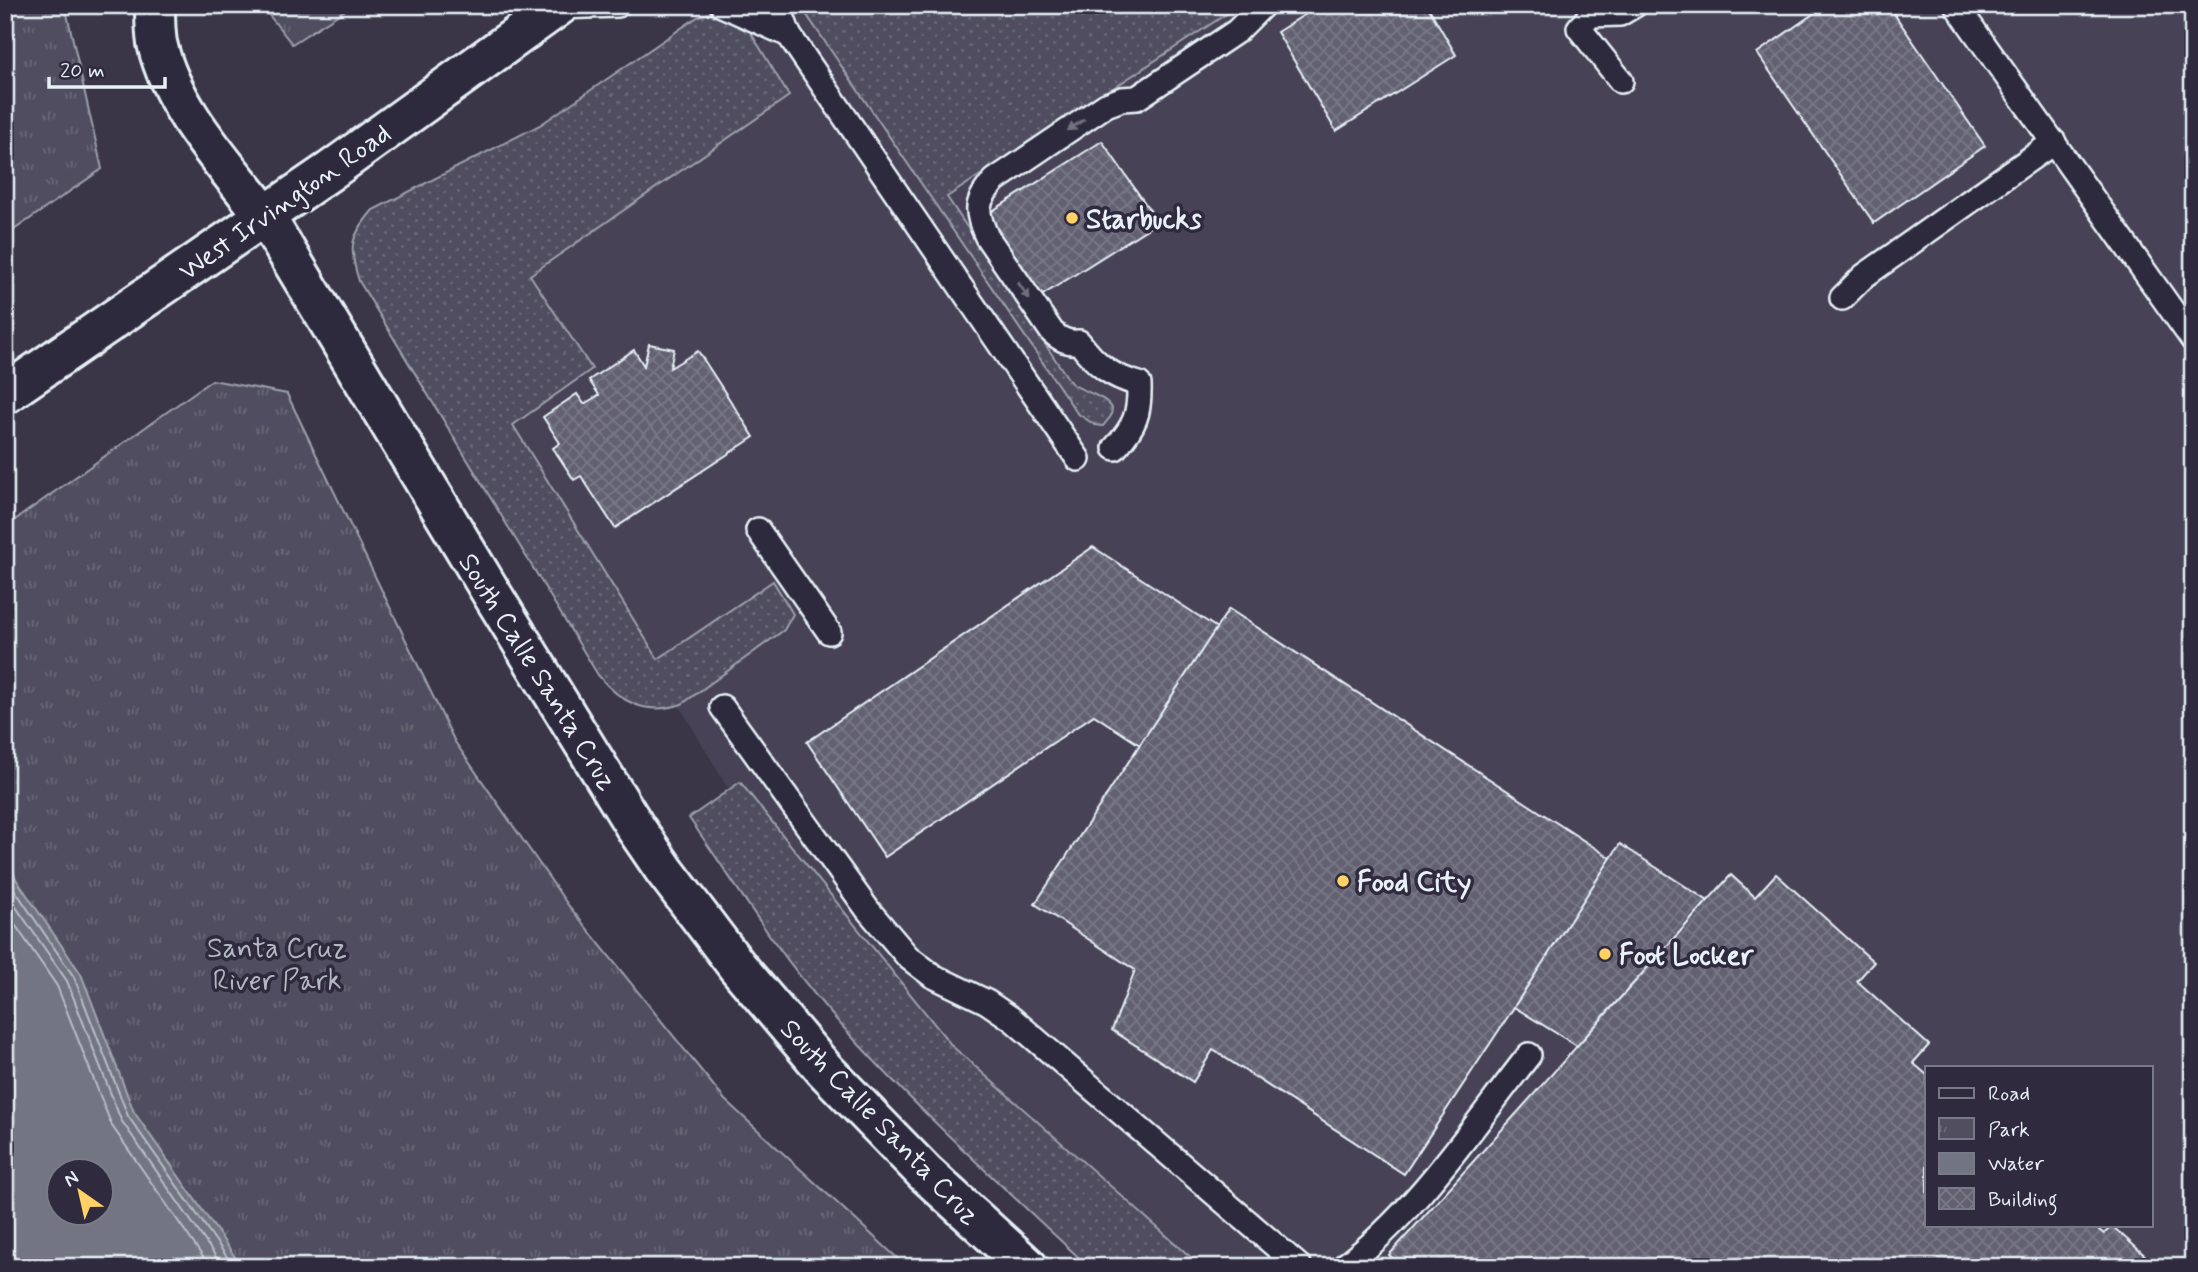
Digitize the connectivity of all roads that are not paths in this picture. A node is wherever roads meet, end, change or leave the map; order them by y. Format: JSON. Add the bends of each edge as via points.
{"nodes":[{"id":1,"x":155,"y":5,"type":"edge"},
{"id":2,"x":618,"y":5,"type":"edge"},
{"id":3,"x":722,"y":5,"type":"edge"},
{"id":4,"x":778,"y":5,"type":"edge"},
{"id":5,"x":1263,"y":5,"type":"edge"},
{"id":6,"x":1635,"y":5,"type":"edge"},
{"id":7,"x":1956,"y":5,"type":"edge"},
{"id":8,"x":559,"y":6,"type":"edge"},
{"id":9,"x":1590,"y":16,"type":"edge"},
{"id":10,"x":789,"y":36,"type":"junction"},
{"id":11,"x":1621,"y":81,"type":"dead end"},
{"id":12,"x":2054,"y":142,"type":"junction"},
{"id":13,"x":265,"y":216,"type":"junction"},
{"id":14,"x":1842,"y":298,"type":"dead end"},
{"id":15,"x":2193,"y":340,"type":"edge"},
{"id":16,"x":5,"y":394,"type":"edge"},
{"id":17,"x":1115,"y":448,"type":"dead end"},
{"id":18,"x":1078,"y":459,"type":"dead end"},
{"id":19,"x":758,"y":530,"type":"dead end"},
{"id":20,"x":830,"y":632,"type":"dead end"},
{"id":21,"x":722,"y":707,"type":"dead end"},
{"id":22,"x":1529,"y":1055,"type":"dead end"},
{"id":23,"x":1028,"y":1267,"type":"edge"},
{"id":24,"x":1300,"y":1267,"type":"edge"},
{"id":25,"x":1343,"y":1267,"type":"edge"}],
"edges":[{"from":1,"to":13,"type":"street","name":"South Calle Santa Cruz","via":[[157,40],[168,78],[194,122]]},
{"from":2,"to":8,"type":"lane"},
{"from":3,"to":10,"type":"lane"},
{"from":4,"to":10,"type":"lane"},
{"from":5,"to":17,"type":"lane","one_way":true,"via":[[1237,31],[1137,98],[1106,105],[1006,173],[983,192],[978,206],[987,237],[1052,332],[1059,339],[1079,342],[1100,368],[1139,384],[1136,419]]},
{"from":6,"to":9,"type":"lane","via":[[1620,14]]},
{"from":7,"to":12,"type":"lane"},
{"from":8,"to":13,"type":"street","name":"West Irvington Road"},
{"from":9,"to":11,"type":"lane"},
{"from":10,"to":18,"type":"lane"},
{"from":12,"to":14,"type":"lane","via":[[1864,276]]},
{"from":12,"to":15,"type":"lane"},
{"from":13,"to":16,"type":"street","name":"West Irvington Road"},
{"from":13,"to":23,"type":"street","name":"South Calle Santa Cruz","via":[[665,871],[825,1070],[916,1164]]},
{"from":19,"to":20,"type":"lane"},
{"from":21,"to":24,"type":"lane","via":[[868,910],[908,957],[933,976],[1012,1019]]},
{"from":22,"to":25,"type":"lane","via":[[1410,1206]]}]}
